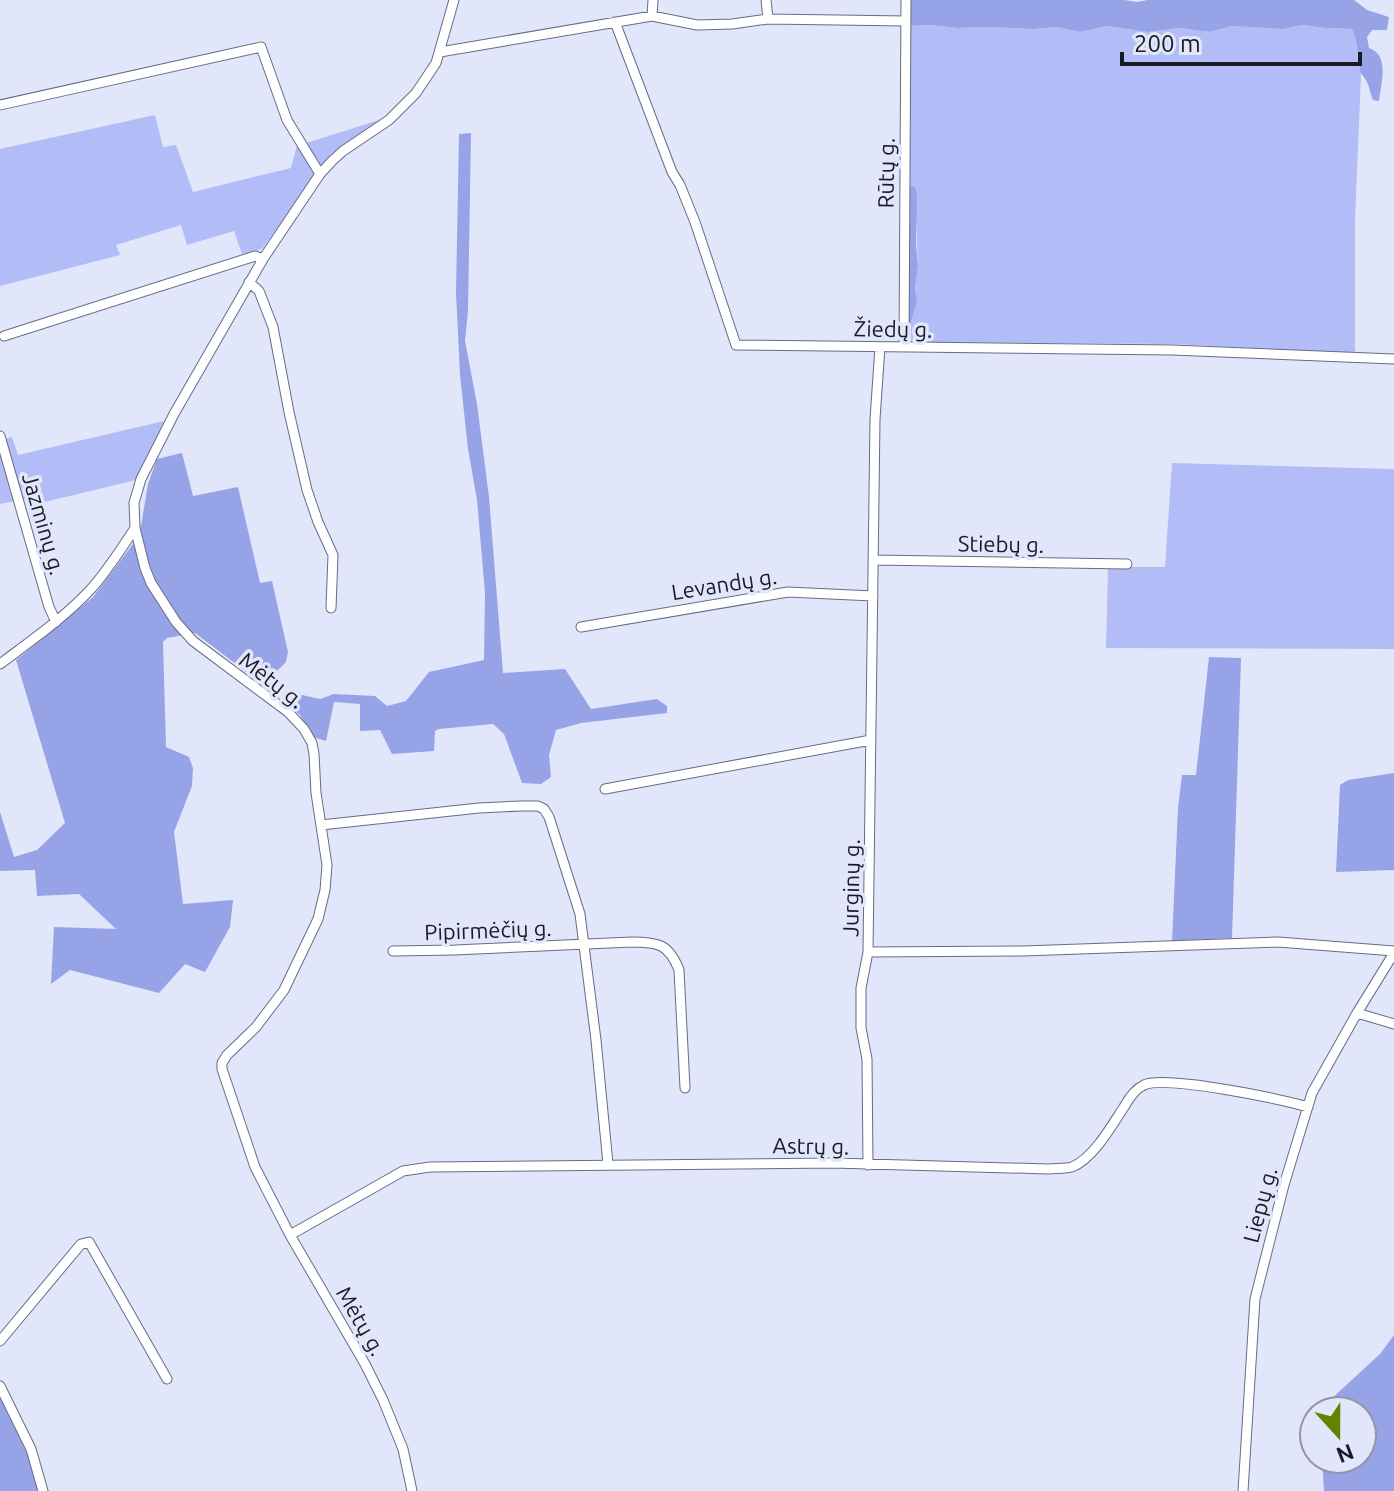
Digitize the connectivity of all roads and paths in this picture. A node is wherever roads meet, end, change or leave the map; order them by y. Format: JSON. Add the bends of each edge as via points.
{"nodes":[{"id":1,"x":454,"y":0,"type":"edge"},
{"id":2,"x":653,"y":0,"type":"edge"},
{"id":3,"x":766,"y":0,"type":"edge"},
{"id":4,"x":906,"y":0,"type":"edge"},
{"id":5,"x":652,"y":16,"type":"junction"},
{"id":6,"x":768,"y":19,"type":"junction"},
{"id":7,"x":906,"y":21,"type":"junction"},
{"id":8,"x":615,"y":22,"type":"junction"},
{"id":9,"x":440,"y":52,"type":"junction"},
{"id":10,"x":0,"y":105,"type":"edge"},
{"id":11,"x":320,"y":174,"type":"junction"},
{"id":12,"x":263,"y":259,"type":"junction"},
{"id":13,"x":249,"y":282,"type":"junction"},
{"id":14,"x":4,"y":336,"type":"dead end"},
{"id":15,"x":880,"y":347,"type":"junction"},
{"id":16,"x":904,"y":347,"type":"junction"},
{"id":17,"x":1394,"y":359,"type":"edge"},
{"id":18,"x":0,"y":436,"type":"edge"},
{"id":19,"x":135,"y":528,"type":"junction"},
{"id":20,"x":874,"y":560,"type":"junction"},
{"id":21,"x":1127,"y":564,"type":"dead end"},
{"id":22,"x":873,"y":596,"type":"junction"},
{"id":23,"x":331,"y":608,"type":"dead end"},
{"id":24,"x":56,"y":622,"type":"junction"},
{"id":25,"x":581,"y":627,"type":"dead end"},
{"id":26,"x":0,"y":664,"type":"edge"},
{"id":27,"x":871,"y":740,"type":"junction"},
{"id":28,"x":605,"y":789,"type":"dead end"},
{"id":29,"x":321,"y":825,"type":"junction"},
{"id":30,"x":585,"y":944,"type":"junction"},
{"id":31,"x":393,"y":951,"type":"dead end"},
{"id":32,"x":868,"y":952,"type":"junction"},
{"id":33,"x":1394,"y":952,"type":"edge"},
{"id":34,"x":1357,"y":1013,"type":"junction"},
{"id":35,"x":1394,"y":1024,"type":"edge"},
{"id":36,"x":685,"y":1088,"type":"dead end"},
{"id":37,"x":1308,"y":1107,"type":"junction"},
{"id":38,"x":608,"y":1164,"type":"junction"},
{"id":39,"x":868,"y":1165,"type":"junction"},
{"id":40,"x":290,"y":1235,"type":"junction"},
{"id":41,"x":0,"y":1341,"type":"edge"},
{"id":42,"x":167,"y":1379,"type":"dead end"},
{"id":43,"x":0,"y":1386,"type":"edge"},
{"id":44,"x":43,"y":1491,"type":"edge"},
{"id":45,"x":412,"y":1491,"type":"edge"},
{"id":46,"x":1243,"y":1491,"type":"edge"}],
"edges":[{"from":1,"to":9,"type":"street","name":"Mėtų g."},
{"from":2,"to":5,"type":"street"},
{"from":3,"to":6,"type":"street"},
{"from":4,"to":7,"type":"street","name":"Rūtų g."},
{"from":5,"to":6,"type":"street","via":[[697,25]]},
{"from":5,"to":8,"type":"street"},
{"from":6,"to":7,"type":"street"},
{"from":7,"to":16,"type":"street","name":"Rūtų g."},
{"from":8,"to":9,"type":"street"},
{"from":8,"to":15,"type":"street","name":"Žiedų g.","via":[[695,222],[736,345]]},
{"from":9,"to":11,"type":"street","name":"Mėtų g.","via":[[403,108]]},
{"from":10,"to":11,"type":"street","via":[[261,47],[287,120]]},
{"from":11,"to":12,"type":"street","name":"Mėtų g."},
{"from":12,"to":13,"type":"street","name":"Mėtų g."},
{"from":12,"to":14,"type":"street","via":[[255,256]]},
{"from":13,"to":19,"type":"street","name":"Mėtų g.","via":[[141,479],[134,503]]},
{"from":13,"to":23,"type":"street","via":[[259,291],[273,327],[307,490],[333,555]]},
{"from":15,"to":16,"type":"street","name":"Žiedų g."},
{"from":15,"to":20,"type":"street","name":"Jurginų g."},
{"from":16,"to":17,"type":"street","name":"Žiedų g."},
{"from":18,"to":24,"type":"street","name":"Jazminų g."},
{"from":19,"to":24,"type":"street","via":[[92,588]]},
{"from":19,"to":29,"type":"street","name":"Mėtų g.","via":[[151,583],[176,622],[304,729],[314,754]]},
{"from":20,"to":21,"type":"street","name":"Stiebų g."},
{"from":20,"to":22,"type":"street","name":"Jurginų g."},
{"from":22,"to":25,"type":"street","name":"Levandų g.","via":[[788,592]]},
{"from":22,"to":27,"type":"street","name":"Jurginų g."},
{"from":24,"to":26,"type":"street"},
{"from":27,"to":28,"type":"street"},
{"from":27,"to":32,"type":"street","name":"Jurginų g."},
{"from":29,"to":30,"type":"street","via":[[538,806],[549,817]]},
{"from":29,"to":40,"type":"street","name":"Mėtų g.","via":[[327,865],[318,919],[284,990],[222,1063],[255,1167]]},
{"from":30,"to":31,"type":"street","name":"Pipirmėčių g."},
{"from":30,"to":36,"type":"street","name":"Pipirmėčių g.","via":[[653,942],[673,956],[679,970]]},
{"from":30,"to":38,"type":"street"},
{"from":32,"to":33,"type":"street","name":"Jurginų g.","via":[[1278,942]]},
{"from":32,"to":39,"type":"street","via":[[861,988]]},
{"from":33,"to":34,"type":"street","name":"Liepų g."},
{"from":34,"to":35,"type":"street"},
{"from":34,"to":37,"type":"street","name":"Liepų g."},
{"from":37,"to":39,"type":"street","name":"Astrų g.","via":[[1152,1082],[1131,1096],[1105,1136],[1071,1167]]},
{"from":37,"to":46,"type":"street","name":"Liepų g.","via":[[1255,1299]]},
{"from":38,"to":39,"type":"street","name":"Astrų g."},
{"from":38,"to":40,"type":"street","name":"Astrų g.","via":[[403,1171]]},
{"from":40,"to":45,"type":"street","name":"Mėtų g.","via":[[376,1384],[403,1449]]},
{"from":41,"to":42,"type":"street","via":[[81,1244],[89,1242]]},
{"from":43,"to":44,"type":"street","via":[[31,1449]]}]}
